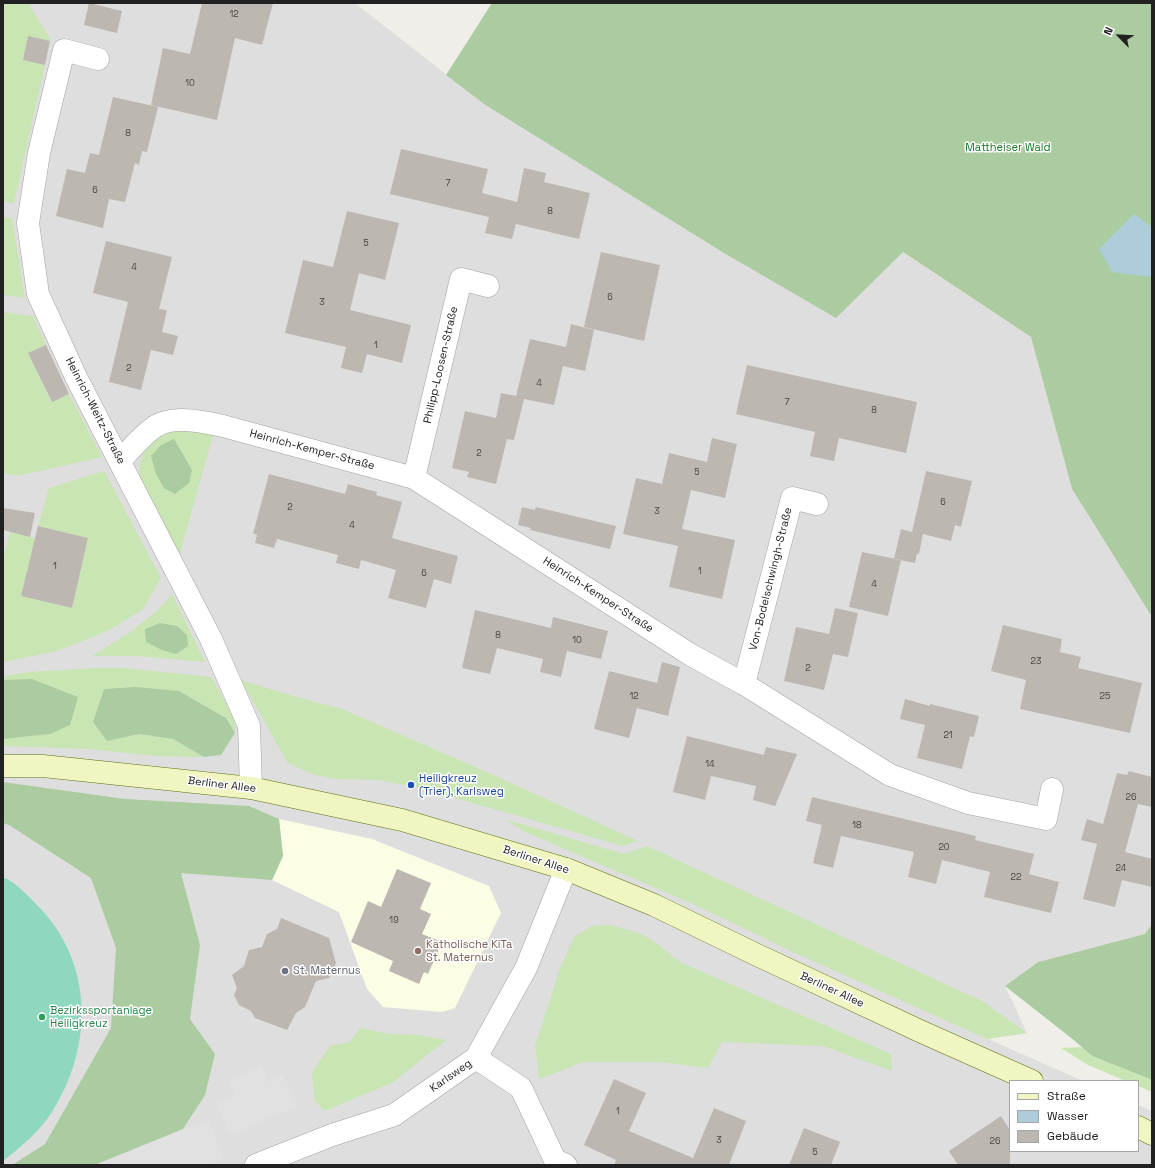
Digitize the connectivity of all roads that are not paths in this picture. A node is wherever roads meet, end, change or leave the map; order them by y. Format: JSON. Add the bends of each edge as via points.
{"nodes":[{"id":1,"x":98,"y":59,"type":"dead end"},
{"id":2,"x":488,"y":286,"type":"dead end"},
{"id":3,"x":120,"y":461,"type":"junction"},
{"id":4,"x":414,"y":478,"type":"junction"},
{"id":5,"x":817,"y":504,"type":"dead end"},
{"id":6,"x":744,"y":684,"type":"junction"},
{"id":7,"x":3,"y":766,"type":"edge"},
{"id":8,"x":251,"y":788,"type":"junction"},
{"id":9,"x":1052,"y":789,"type":"dead end"},
{"id":10,"x":566,"y":869,"type":"junction"},
{"id":11,"x":476,"y":1058,"type":"junction"},
{"id":12,"x":1030,"y":1080,"type":"edge"},
{"id":13,"x":1139,"y":1128,"type":"edge"},
{"id":14,"x":1152,"y":1134,"type":"edge"},
{"id":15,"x":256,"y":1165,"type":"edge"},
{"id":16,"x":566,"y":1165,"type":"edge"}],
"edges":[{"from":1,"to":3,"type":"street","name":"Heinrich-Weitz-Straße","via":[[64,50],[39,153],[28,223],[38,294],[76,377]]},
{"from":2,"to":4,"type":"street","name":"Philipp-Loosen-Straße","via":[[461,279]]},
{"from":3,"to":4,"type":"street","name":"Heinrich-Kemper-Straße","via":[[157,425],[177,420],[216,425]]},
{"from":3,"to":8,"type":"street","name":"Heinrich-Weitz-Straße","via":[[211,640],[249,726]]},
{"from":4,"to":6,"type":"street","name":"Heinrich-Kemper-Straße","via":[[691,655]]},
{"from":5,"to":6,"type":"street","name":"Von-Bodelschwingh-Straße","via":[[792,498]]},
{"from":6,"to":9,"type":"street","name":"Heinrich-Kemper-Straße","via":[[890,775],[968,803],[1046,819]]},
{"from":7,"to":8,"type":"street","name":"Berliner Allee","via":[[44,766]]},
{"from":8,"to":10,"type":"street","name":"Berliner Allee","via":[[402,820]]},
{"from":10,"to":11,"type":"street","name":"Karlsweg","via":[[526,968]]},
{"from":10,"to":12,"type":"street","name":"Berliner Allee","via":[[654,905]]},
{"from":11,"to":15,"type":"street","name":"Karlsweg","via":[[394,1115]]},
{"from":11,"to":16,"type":"street","via":[[521,1088],[555,1160]]},
{"from":13,"to":14,"type":"street"}]}
